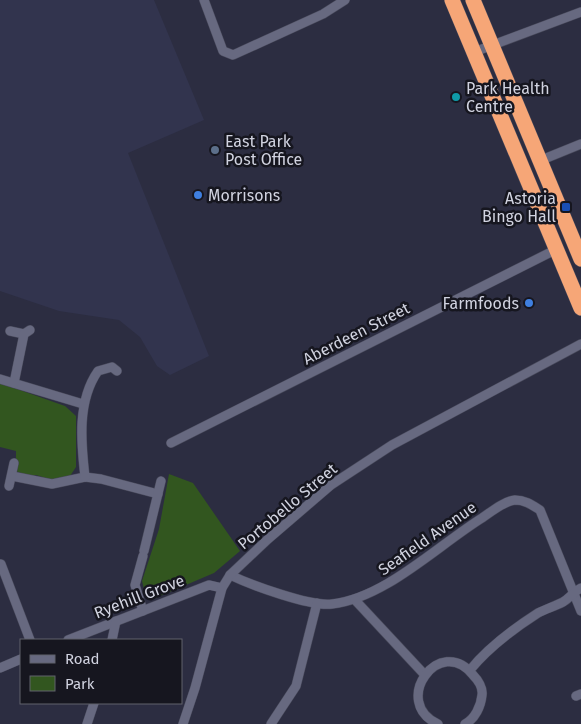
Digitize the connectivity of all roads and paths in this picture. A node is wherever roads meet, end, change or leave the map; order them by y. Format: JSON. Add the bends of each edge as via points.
{"nodes":[{"id":1,"x":204,"y":0,"type":"edge"},
{"id":2,"x":346,"y":0,"type":"edge"},
{"id":3,"x":452,"y":0,"type":"edge"},
{"id":4,"x":474,"y":0,"type":"edge"},
{"id":5,"x":581,"y":12,"type":"edge"},
{"id":6,"x":491,"y":44,"type":"junction"},
{"id":7,"x":474,"y":52,"type":"junction"},
{"id":8,"x":581,"y":144,"type":"edge"},
{"id":9,"x":539,"y":161,"type":"junction"},
{"id":10,"x":555,"y":250,"type":"junction"},
{"id":11,"x":581,"y":259,"type":"edge"},
{"id":12,"x":581,"y":308,"type":"edge"},
{"id":13,"x":10,"y":331,"type":"dead end"},
{"id":14,"x":581,"y":344,"type":"edge"},
{"id":15,"x":117,"y":371,"type":"dead end"},
{"id":16,"x":0,"y":378,"type":"edge"},
{"id":17,"x":14,"y":383,"type":"junction"},
{"id":18,"x":83,"y":404,"type":"junction"},
{"id":19,"x":170,"y":443,"type":"dead end"},
{"id":20,"x":14,"y":463,"type":"dead end"},
{"id":21,"x":12,"y":476,"type":"junction"},
{"id":22,"x":85,"y":477,"type":"junction"},
{"id":23,"x":161,"y":481,"type":"dead end"},
{"id":24,"x":9,"y":486,"type":"dead end"},
{"id":25,"x":158,"y":494,"type":"junction"},
{"id":26,"x":1,"y":564,"type":"edge"},
{"id":27,"x":230,"y":576,"type":"junction"},
{"id":28,"x":222,"y":588,"type":"junction"},
{"id":29,"x":577,"y":590,"type":"edge"},
{"id":30,"x":355,"y":600,"type":"junction"},
{"id":31,"x":565,"y":601,"type":"junction"},
{"id":32,"x":316,"y":603,"type":"junction"},
{"id":33,"x":580,"y":606,"type":"edge"},
{"id":34,"x":143,"y":611,"type":"junction"},
{"id":35,"x":116,"y":621,"type":"junction"},
{"id":36,"x":30,"y":639,"type":"edge"},
{"id":37,"x":71,"y":639,"type":"edge"},
{"id":38,"x":112,"y":639,"type":"edge"},
{"id":39,"x":20,"y":659,"type":"edge"},
{"id":40,"x":0,"y":668,"type":"edge"},
{"id":41,"x":470,"y":670,"type":"junction"},
{"id":42,"x":424,"y":674,"type":"junction"},
{"id":43,"x":94,"y":704,"type":"edge"},
{"id":44,"x":435,"y":723,"type":"edge"},
{"id":45,"x":469,"y":723,"type":"edge"},
{"id":46,"x":87,"y":724,"type":"edge"},
{"id":47,"x":183,"y":724,"type":"edge"},
{"id":48,"x":271,"y":724,"type":"edge"}],
"edges":[{"from":1,"to":2,"type":"street","via":[[224,51],[233,55],[323,14]]},
{"from":3,"to":7,"type":"highway"},
{"from":4,"to":6,"type":"highway"},
{"from":5,"to":6,"type":"street"},
{"from":6,"to":7,"type":"street"},
{"from":6,"to":9,"type":"highway"},
{"from":7,"to":10,"type":"highway"},
{"from":8,"to":9,"type":"street"},
{"from":9,"to":11,"type":"highway"},
{"from":10,"to":12,"type":"highway"},
{"from":10,"to":19,"type":"street","name":"Aberdeen Street"},
{"from":13,"to":17,"type":"street","via":[[27,332]]},
{"from":14,"to":27,"type":"street","name":"Portobello Street","via":[[392,445],[331,485]]},
{"from":15,"to":18,"type":"street","via":[[104,364],[92,379]]},
{"from":16,"to":17,"type":"street"},
{"from":17,"to":18,"type":"street"},
{"from":18,"to":22,"type":"street"},
{"from":20,"to":21,"type":"street"},
{"from":21,"to":22,"type":"street","via":[[52,484]]},
{"from":21,"to":24,"type":"street"},
{"from":22,"to":25,"type":"street","via":[[119,482]]},
{"from":23,"to":25,"type":"street"},
{"from":25,"to":34,"type":"street","via":[[135,586]]},
{"from":26,"to":36,"type":"street"},
{"from":27,"to":28,"type":"street","name":"Portobello Street"},
{"from":27,"to":32,"type":"street","name":"Seafield Avenue"},
{"from":28,"to":34,"type":"street","name":"Ryehill Grove","via":[[209,585]]},
{"from":28,"to":47,"type":"street","name":"Portobello Street"},
{"from":29,"to":30,"type":"street","name":"Seafield Avenue","via":[[540,510],[528,502],[515,500],[458,533],[380,589]]},
{"from":29,"to":31,"type":"street"},
{"from":29,"to":33,"type":"street","name":"Seafield Avenue"},
{"from":30,"to":32,"type":"street","name":"Seafield Avenue"},
{"from":30,"to":42,"type":"street"},
{"from":31,"to":33,"type":"street"},
{"from":31,"to":41,"type":"street","via":[[539,613],[502,639]]},
{"from":32,"to":48,"type":"street","via":[[296,686]]},
{"from":34,"to":35,"type":"street","name":"Ryehill Grove"},
{"from":35,"to":37,"type":"street","name":"Ryehill Grove"},
{"from":35,"to":38,"type":"street"},
{"from":39,"to":40,"type":"street"},
{"from":41,"to":42,"type":"street","via":[[459,664],[446,663],[434,665]]},
{"from":41,"to":45,"type":"street","via":[[482,694]]},
{"from":42,"to":44,"type":"street","via":[[418,697],[423,710]]},
{"from":43,"to":46,"type":"street"}]}
